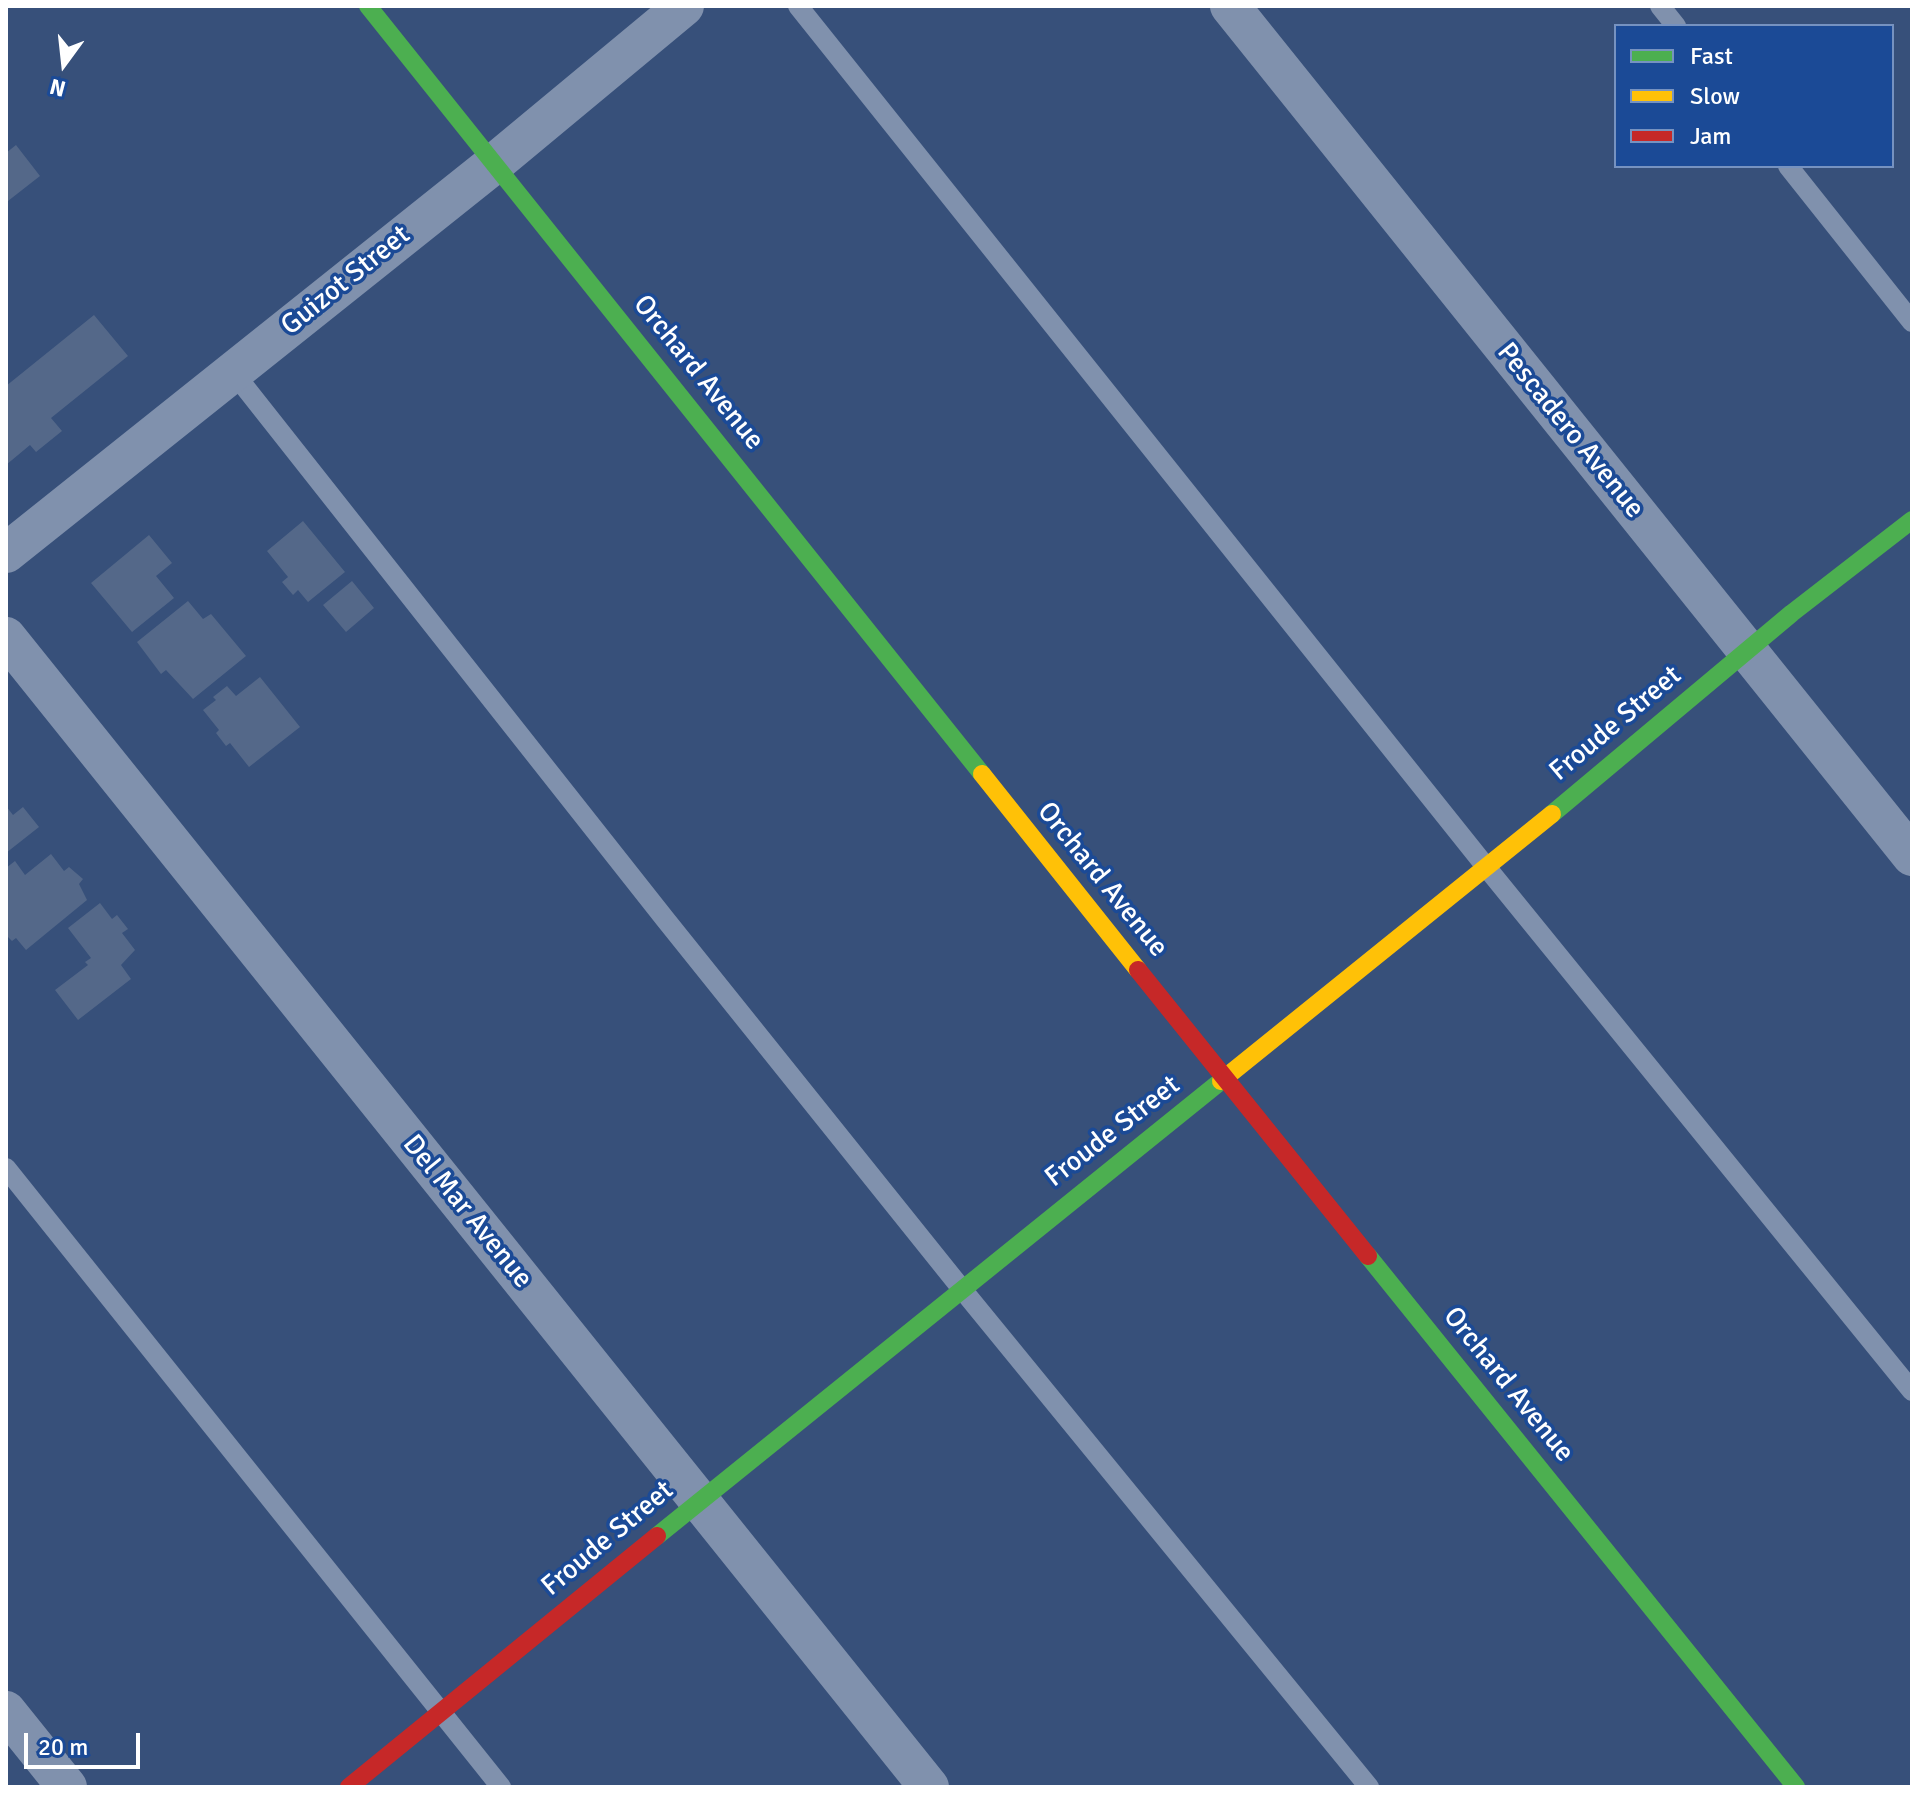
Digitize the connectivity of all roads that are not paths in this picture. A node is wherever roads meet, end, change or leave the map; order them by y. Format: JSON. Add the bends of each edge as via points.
{"nodes":[{"id":1,"x":368,"y":6,"type":"edge"},
{"id":2,"x":684,"y":6,"type":"edge"},
{"id":3,"x":798,"y":6,"type":"edge"},
{"id":4,"x":1230,"y":6,"type":"edge"},
{"id":5,"x":1660,"y":6,"type":"edge"},
{"id":6,"x":1674,"y":24,"type":"edge"},
{"id":7,"x":495,"y":163,"type":"junction"},
{"id":8,"x":1790,"y":168,"type":"edge"},
{"id":9,"x":1912,"y":322,"type":"edge"},
{"id":10,"x":233,"y":372,"type":"junction"},
{"id":11,"x":1912,"y":520,"type":"edge"},
{"id":12,"x":6,"y":553,"type":"edge"},
{"id":13,"x":6,"y":637,"type":"edge"},
{"id":14,"x":1747,"y":653,"type":"junction"},
{"id":15,"x":1912,"y":856,"type":"edge"},
{"id":16,"x":1487,"y":868,"type":"junction"},
{"id":17,"x":1225,"y":1078,"type":"junction"},
{"id":18,"x":6,"y":1168,"type":"edge"},
{"id":19,"x":961,"y":1288,"type":"junction"},
{"id":20,"x":1912,"y":1391,"type":"edge"},
{"id":21,"x":698,"y":1501,"type":"junction"},
{"id":22,"x":6,"y":1711,"type":"edge"},
{"id":23,"x":441,"y":1712,"type":"junction"},
{"id":24,"x":67,"y":1787,"type":"edge"},
{"id":25,"x":349,"y":1787,"type":"edge"},
{"id":26,"x":501,"y":1787,"type":"edge"},
{"id":27,"x":929,"y":1787,"type":"edge"},
{"id":28,"x":1369,"y":1787,"type":"edge"},
{"id":29,"x":1796,"y":1787,"type":"edge"}],
"edges":[{"from":1,"to":7,"type":"street","name":"Orchard Avenue"},
{"from":2,"to":7,"type":"street","name":"Guizot Street"},
{"from":3,"to":16,"type":"lane"},
{"from":4,"to":14,"type":"street","name":"Pescadero Avenue"},
{"from":5,"to":6,"type":"lane"},
{"from":7,"to":10,"type":"street","name":"Guizot Street"},
{"from":7,"to":17,"type":"street","name":"Orchard Avenue"},
{"from":8,"to":9,"type":"lane"},
{"from":10,"to":12,"type":"street","name":"Guizot Street"},
{"from":10,"to":19,"type":"lane"},
{"from":11,"to":14,"type":"street","name":"Froude Street"},
{"from":13,"to":21,"type":"street","name":"Del Mar Avenue"},
{"from":14,"to":15,"type":"street","name":"Pescadero Avenue"},
{"from":14,"to":16,"type":"street","name":"Froude Street"},
{"from":16,"to":17,"type":"street","name":"Froude Street"},
{"from":16,"to":20,"type":"lane"},
{"from":17,"to":19,"type":"street","name":"Froude Street"},
{"from":17,"to":29,"type":"street","name":"Orchard Avenue"},
{"from":18,"to":23,"type":"lane"},
{"from":19,"to":21,"type":"street","name":"Froude Street"},
{"from":19,"to":28,"type":"lane"},
{"from":21,"to":23,"type":"street","name":"Froude Street"},
{"from":21,"to":27,"type":"street","name":"Del Mar Avenue"},
{"from":22,"to":24,"type":"street"},
{"from":23,"to":25,"type":"street","name":"Froude Street"},
{"from":23,"to":26,"type":"lane"}]}
